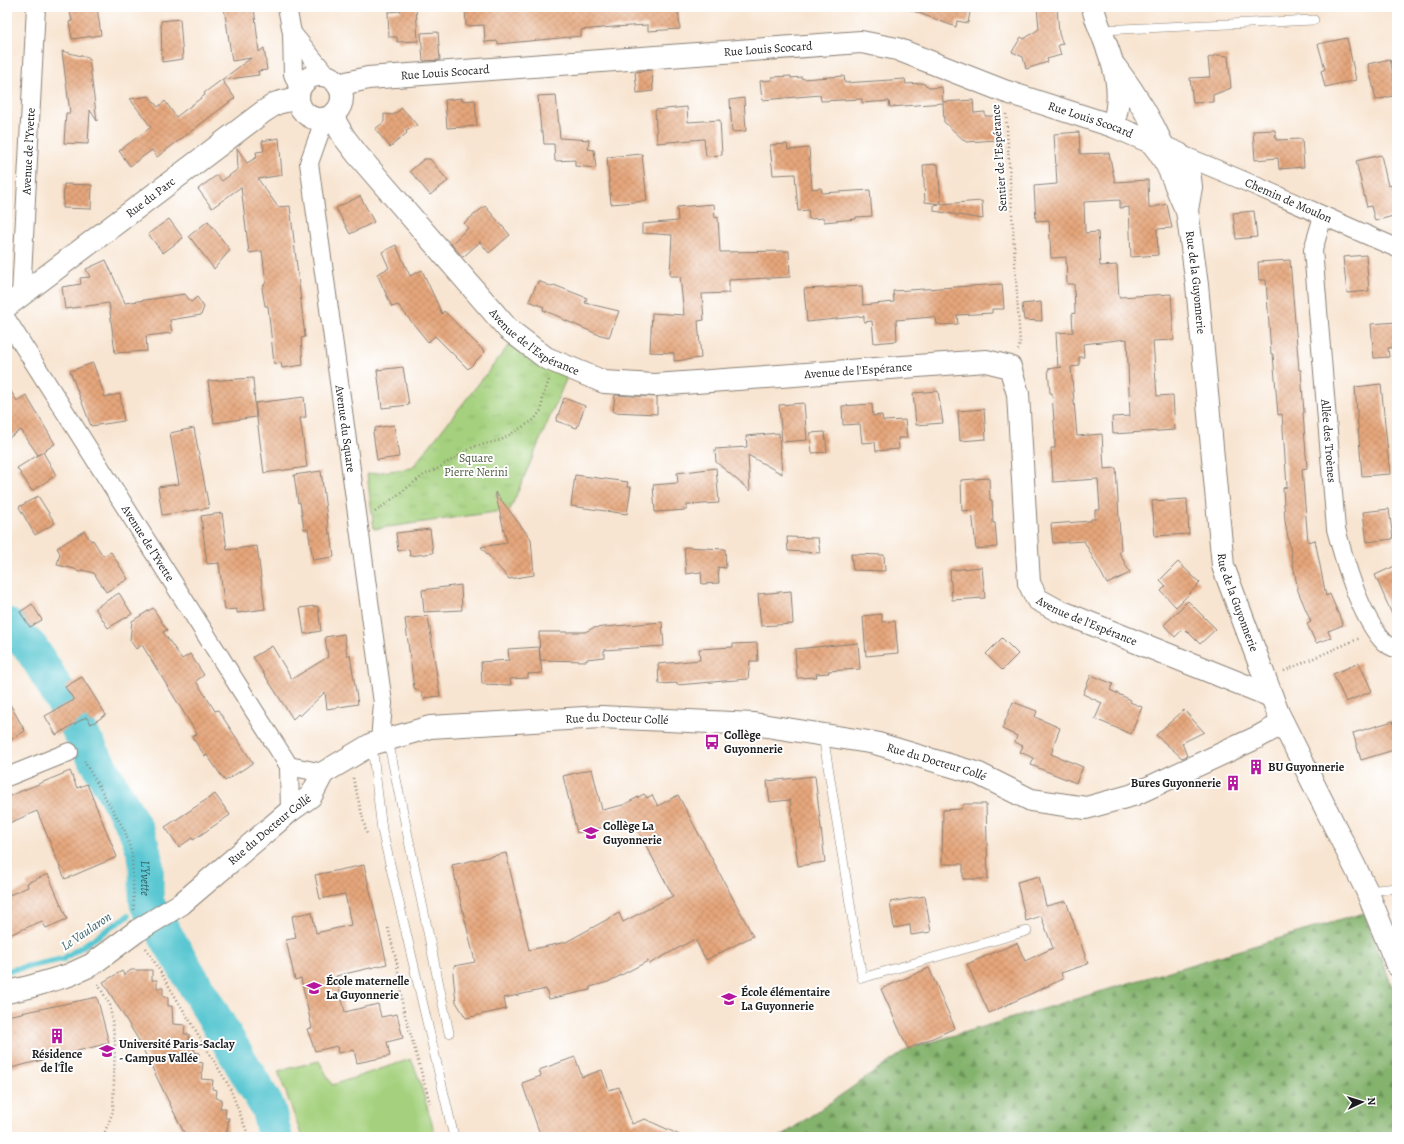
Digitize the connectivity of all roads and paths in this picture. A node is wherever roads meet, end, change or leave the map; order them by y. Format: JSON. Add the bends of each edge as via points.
{"nodes":[{"id":1,"x":36,"y":7,"type":"edge"},
{"id":2,"x":287,"y":7,"type":"edge"},
{"id":3,"x":1093,"y":7,"type":"edge"},
{"id":4,"x":1314,"y":20,"type":"dead end"},
{"id":5,"x":1101,"y":30,"type":"junction"},
{"id":6,"x":292,"y":33,"type":"junction"},
{"id":7,"x":1115,"y":66,"type":"junction"},
{"id":8,"x":333,"y":80,"type":"junction"},
{"id":9,"x":1004,"y":90,"type":"junction"},
{"id":10,"x":298,"y":93,"type":"junction"},
{"id":11,"x":328,"y":117,"type":"junction"},
{"id":12,"x":1113,"y":126,"type":"junction"},
{"id":13,"x":1165,"y":148,"type":"junction"},
{"id":14,"x":1214,"y":168,"type":"junction"},
{"id":15,"x":1191,"y":186,"type":"junction"},
{"id":16,"x":1187,"y":210,"type":"junction"},
{"id":17,"x":1323,"y":216,"type":"junction"},
{"id":18,"x":1397,"y":248,"type":"edge"},
{"id":19,"x":14,"y":300,"type":"edge"},
{"id":20,"x":7,"y":320,"type":"edge"},
{"id":21,"x":557,"y":363,"type":"junction"},
{"id":22,"x":1010,"y":367,"type":"junction"},
{"id":23,"x":358,"y":524,"type":"junction"},
{"id":24,"x":1377,"y":631,"type":"junction"},
{"id":25,"x":1397,"y":649,"type":"edge"},
{"id":26,"x":1268,"y":687,"type":"junction"},
{"id":27,"x":1283,"y":723,"type":"junction"},
{"id":28,"x":824,"y":735,"type":"junction"},
{"id":29,"x":380,"y":742,"type":"junction"},
{"id":30,"x":69,"y":752,"type":"joint"},
{"id":31,"x":290,"y":766,"type":"junction"},
{"id":32,"x":323,"y":772,"type":"junction"},
{"id":33,"x":7,"y":776,"type":"edge"},
{"id":34,"x":353,"y":777,"type":"dead end"},
{"id":35,"x":290,"y":811,"type":"junction"},
{"id":36,"x":368,"y":839,"type":"dead end"},
{"id":37,"x":1397,"y":888,"type":"edge"},
{"id":38,"x":1367,"y":891,"type":"junction"},
{"id":39,"x":388,"y":924,"type":"dead end"},
{"id":40,"x":140,"y":929,"type":"junction"},
{"id":41,"x":1028,"y":931,"type":"dead end"},
{"id":42,"x":147,"y":950,"type":"dead end"},
{"id":43,"x":1397,"y":965,"type":"edge"},
{"id":44,"x":97,"y":984,"type":"dead end"},
{"id":45,"x":7,"y":992,"type":"edge"},
{"id":46,"x":449,"y":1033,"type":"dead end"},
{"id":47,"x":431,"y":1107,"type":"dead end"},
{"id":48,"x":103,"y":1137,"type":"edge"},
{"id":49,"x":249,"y":1137,"type":"edge"},
{"id":50,"x":454,"y":1137,"type":"edge"}],
"edges":[{"from":1,"to":19,"type":"street","name":"Avenue de l'Yvette"},
{"from":2,"to":6,"type":"street"},
{"from":3,"to":5,"type":"street"},
{"from":4,"to":5,"type":"lane"},
{"from":5,"to":7,"type":"street"},
{"from":6,"to":8,"type":"street"},
{"from":6,"to":10,"type":"street","via":[[293,74]]},
{"from":7,"to":12,"type":"street","via":[[1118,107]]},
{"from":7,"to":13,"type":"street","via":[[1131,87]]},
{"from":8,"to":9,"type":"street","name":"Rue Louis Scocard","via":[[861,42],[897,49]]},
{"from":8,"to":10,"type":"street","via":[[316,75],[306,80]]},
{"from":8,"to":11,"type":"street","via":[[342,96],[339,107]]},
{"from":9,"to":12,"type":"street","name":"Rue Louis Scocard"},
{"from":9,"to":22,"type":"path","name":"Sentier de l'Espérance","via":[[1020,344]]},
{"from":10,"to":11,"type":"street","via":[[300,107],[307,115],[316,119]]},
{"from":10,"to":19,"type":"street","name":"Rue du Parc","via":[[264,112]]},
{"from":11,"to":21,"type":"street","name":"Avenue de l'Espérance","via":[[508,329],[546,358]]},
{"from":11,"to":23,"type":"street","name":"Avenue du Square","via":[[309,164]]},
{"from":12,"to":13,"type":"street","name":"Rue Louis Scocard"},
{"from":13,"to":14,"type":"street","name":"Chemin de Moulon"},
{"from":13,"to":15,"type":"street","name":"Rue de la Guyonnerie","via":[[1188,169]]},
{"from":13,"to":16,"type":"street","name":"Rue de la Guyonnerie","via":[[1162,155]]},
{"from":14,"to":15,"type":"street"},
{"from":14,"to":17,"type":"street","name":"Chemin de Moulon"},
{"from":15,"to":16,"type":"street","name":"Rue de la Guyonnerie"},
{"from":16,"to":26,"type":"street","name":"Rue de la Guyonnerie","via":[[1197,285],[1223,566]]},
{"from":17,"to":18,"type":"street","name":"Chemin de Moulon"},
{"from":17,"to":24,"type":"street","name":"Allée des Troènes","via":[[1313,250],[1336,529],[1347,570],[1368,618]]},
{"from":20,"to":31,"type":"street","name":"Avenue de l'Yvette"},
{"from":21,"to":22,"type":"street","name":"Avenue de l'Espérance","via":[[604,382],[655,385],[986,361]]},
{"from":21,"to":23,"type":"path","via":[[544,391],[542,408],[534,420],[501,440],[473,447],[424,475]]},
{"from":22,"to":26,"type":"street","name":"Avenue de l'Espérance","via":[[1018,394],[1029,583],[1037,600],[1057,610]]},
{"from":23,"to":29,"type":"street","name":"Avenue du Square","via":[[383,703]]},
{"from":24,"to":25,"type":"street","name":"Allée des Troènes","via":[[1384,643]]},
{"from":24,"to":26,"type":"path"},
{"from":26,"to":27,"type":"street","name":"Rue de la Guyonnerie"},
{"from":27,"to":28,"type":"street","name":"Rue du Docteur Collé","via":[[1133,795],[1086,808],[1031,800],[979,774],[875,743]]},
{"from":27,"to":38,"type":"street","name":"Rue de la Guyonnerie"},
{"from":28,"to":29,"type":"street","name":"Rue du Docteur Collé","via":[[754,724],[601,717],[430,727]]},
{"from":28,"to":41,"type":"lane","via":[[862,978]]},
{"from":29,"to":32,"type":"street","name":"Rue du Docteur Collé"},
{"from":29,"to":46,"type":"lane"},
{"from":29,"to":50,"type":"lane","via":[[382,830]]},
{"from":30,"to":33,"type":"street"},
{"from":30,"to":40,"type":"path","via":[[77,749],[125,831],[132,855],[132,896]]},
{"from":31,"to":32,"type":"street"},
{"from":31,"to":35,"type":"street"},
{"from":32,"to":35,"type":"street","name":"Rue du Docteur Collé","via":[[311,796]]},
{"from":34,"to":36,"type":"path"},
{"from":35,"to":40,"type":"street","name":"Rue du Docteur Collé","via":[[181,904]]},
{"from":37,"to":38,"type":"lane"},
{"from":38,"to":43,"type":"street","name":"Rue de la Guyonnerie"},
{"from":39,"to":47,"type":"path","via":[[397,963],[403,1008]]},
{"from":40,"to":45,"type":"street","name":"Rue du Docteur Collé","via":[[91,964],[69,975]]},
{"from":42,"to":49,"type":"path","via":[[230,1086]]},
{"from":44,"to":48,"type":"path","via":[[110,1005],[115,1043],[113,1110]]}]}
